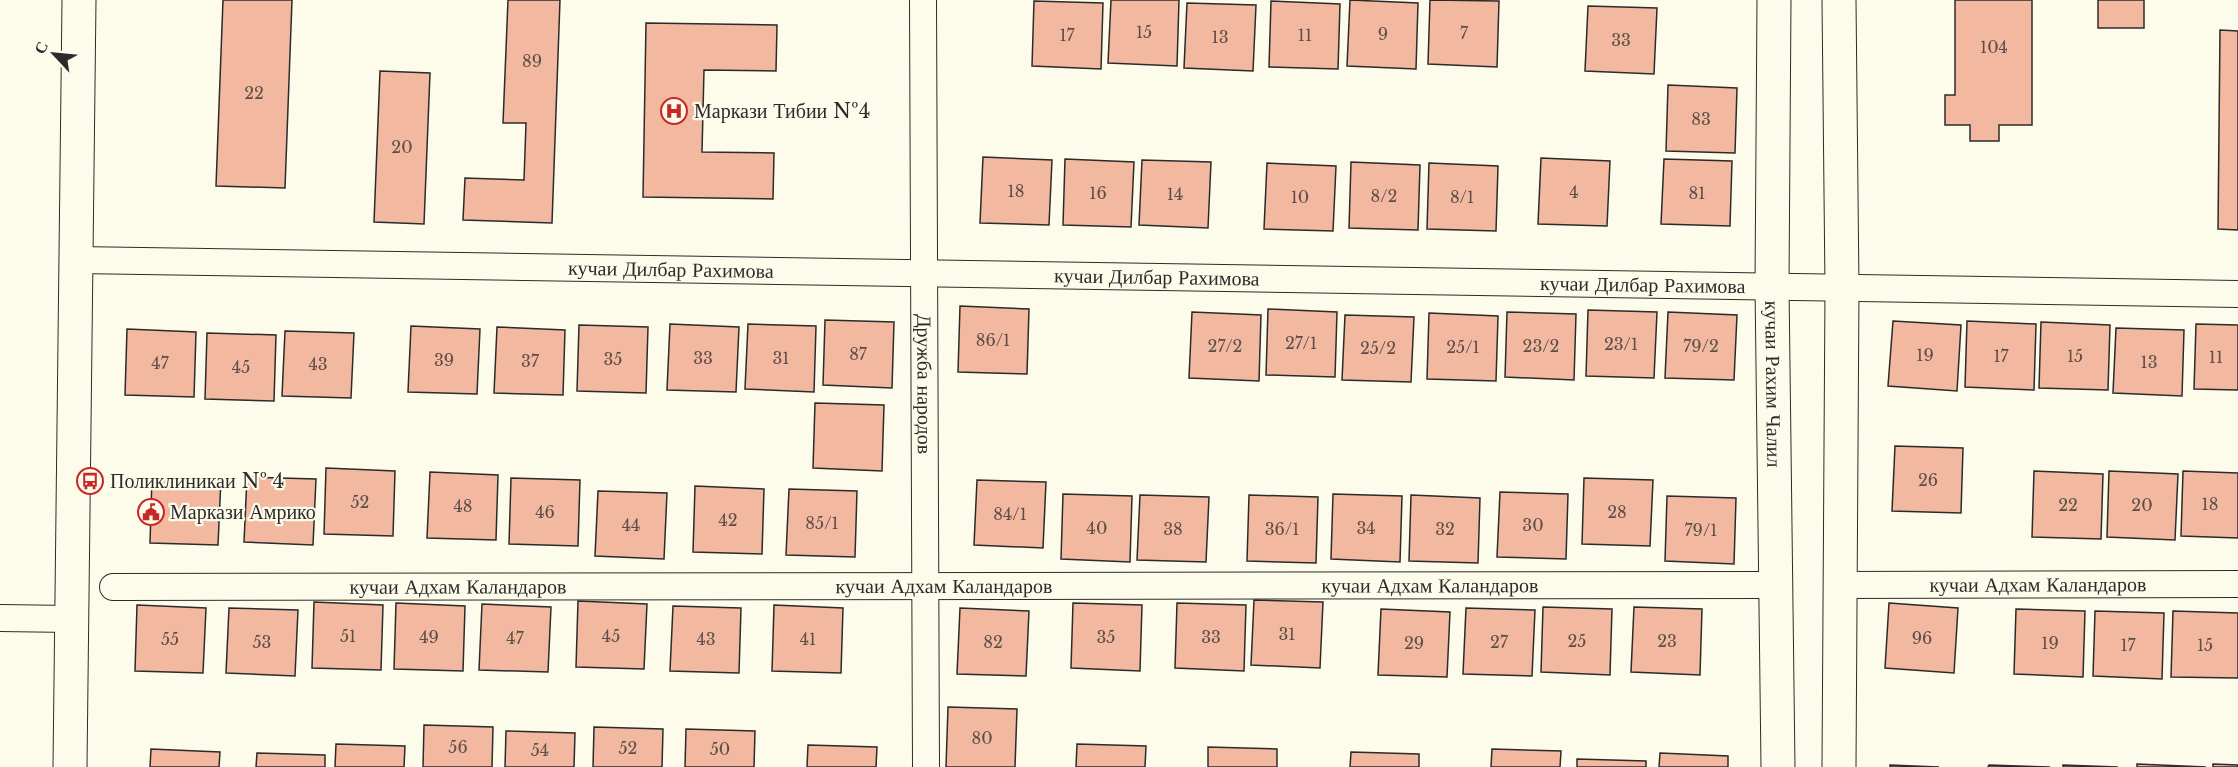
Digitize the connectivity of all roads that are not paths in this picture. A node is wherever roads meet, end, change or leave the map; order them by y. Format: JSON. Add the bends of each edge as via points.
{"nodes":[{"id":1,"x":79,"y":0,"type":"edge"},
{"id":2,"x":923,"y":0,"type":"edge"},
{"id":3,"x":1774,"y":0,"type":"edge"},
{"id":4,"x":1839,"y":0,"type":"edge"},
{"id":5,"x":76,"y":260,"type":"junction"},
{"id":6,"x":924,"y":273,"type":"junction"},
{"id":7,"x":1772,"y":286,"type":"junction"},
{"id":8,"x":1842,"y":288,"type":"junction"},
{"id":9,"x":2238,"y":294,"type":"edge"},
{"id":10,"x":2238,"y":584,"type":"edge"},
{"id":11,"x":1776,"y":585,"type":"junction"},
{"id":12,"x":1838,"y":585,"type":"junction"},
{"id":13,"x":925,"y":586,"type":"junction"},
{"id":14,"x":113,"y":587,"type":"dead end"},
{"id":15,"x":0,"y":618,"type":"edge"},
{"id":16,"x":60,"y":620,"type":"junction"},
{"id":17,"x":70,"y":767,"type":"edge"},
{"id":18,"x":926,"y":767,"type":"edge"},
{"id":19,"x":1778,"y":767,"type":"edge"},
{"id":20,"x":1839,"y":767,"type":"edge"}],
"edges":[{"from":1,"to":5,"type":"main road"},
{"from":2,"to":6,"type":"street","name":"Дружба народов"},
{"from":3,"to":7,"type":"main road","name":"кучаи Рахим Чалил"},
{"from":4,"to":8,"type":"main road"},
{"from":5,"to":6,"type":"street","name":"кучаи Дилбар Рахимова"},
{"from":5,"to":16,"type":"main road"},
{"from":6,"to":7,"type":"street","name":"кучаи Дилбар Рахимова"},
{"from":6,"to":13,"type":"street","name":"Дружба народов"},
{"from":7,"to":8,"type":"street","name":"кучаи Дилбар Рахимова"},
{"from":7,"to":11,"type":"main road","name":"кучаи Рахим Чалил"},
{"from":8,"to":9,"type":"street","name":"кучаи Дилбар Рахимова"},
{"from":8,"to":12,"type":"main road"},
{"from":10,"to":12,"type":"street","name":"кучаи Адхам Каландаров"},
{"from":11,"to":13,"type":"street","name":"кучаи Адхам Каландаров"},
{"from":11,"to":19,"type":"main road","name":"кучаи Рахим Чалил"},
{"from":12,"to":20,"type":"main road"},
{"from":13,"to":14,"type":"street","name":"кучаи Адхам Каландаров"},
{"from":13,"to":18,"type":"street","name":"Дружба народов"},
{"from":15,"to":16,"type":"street"},
{"from":16,"to":17,"type":"main road"}]}
